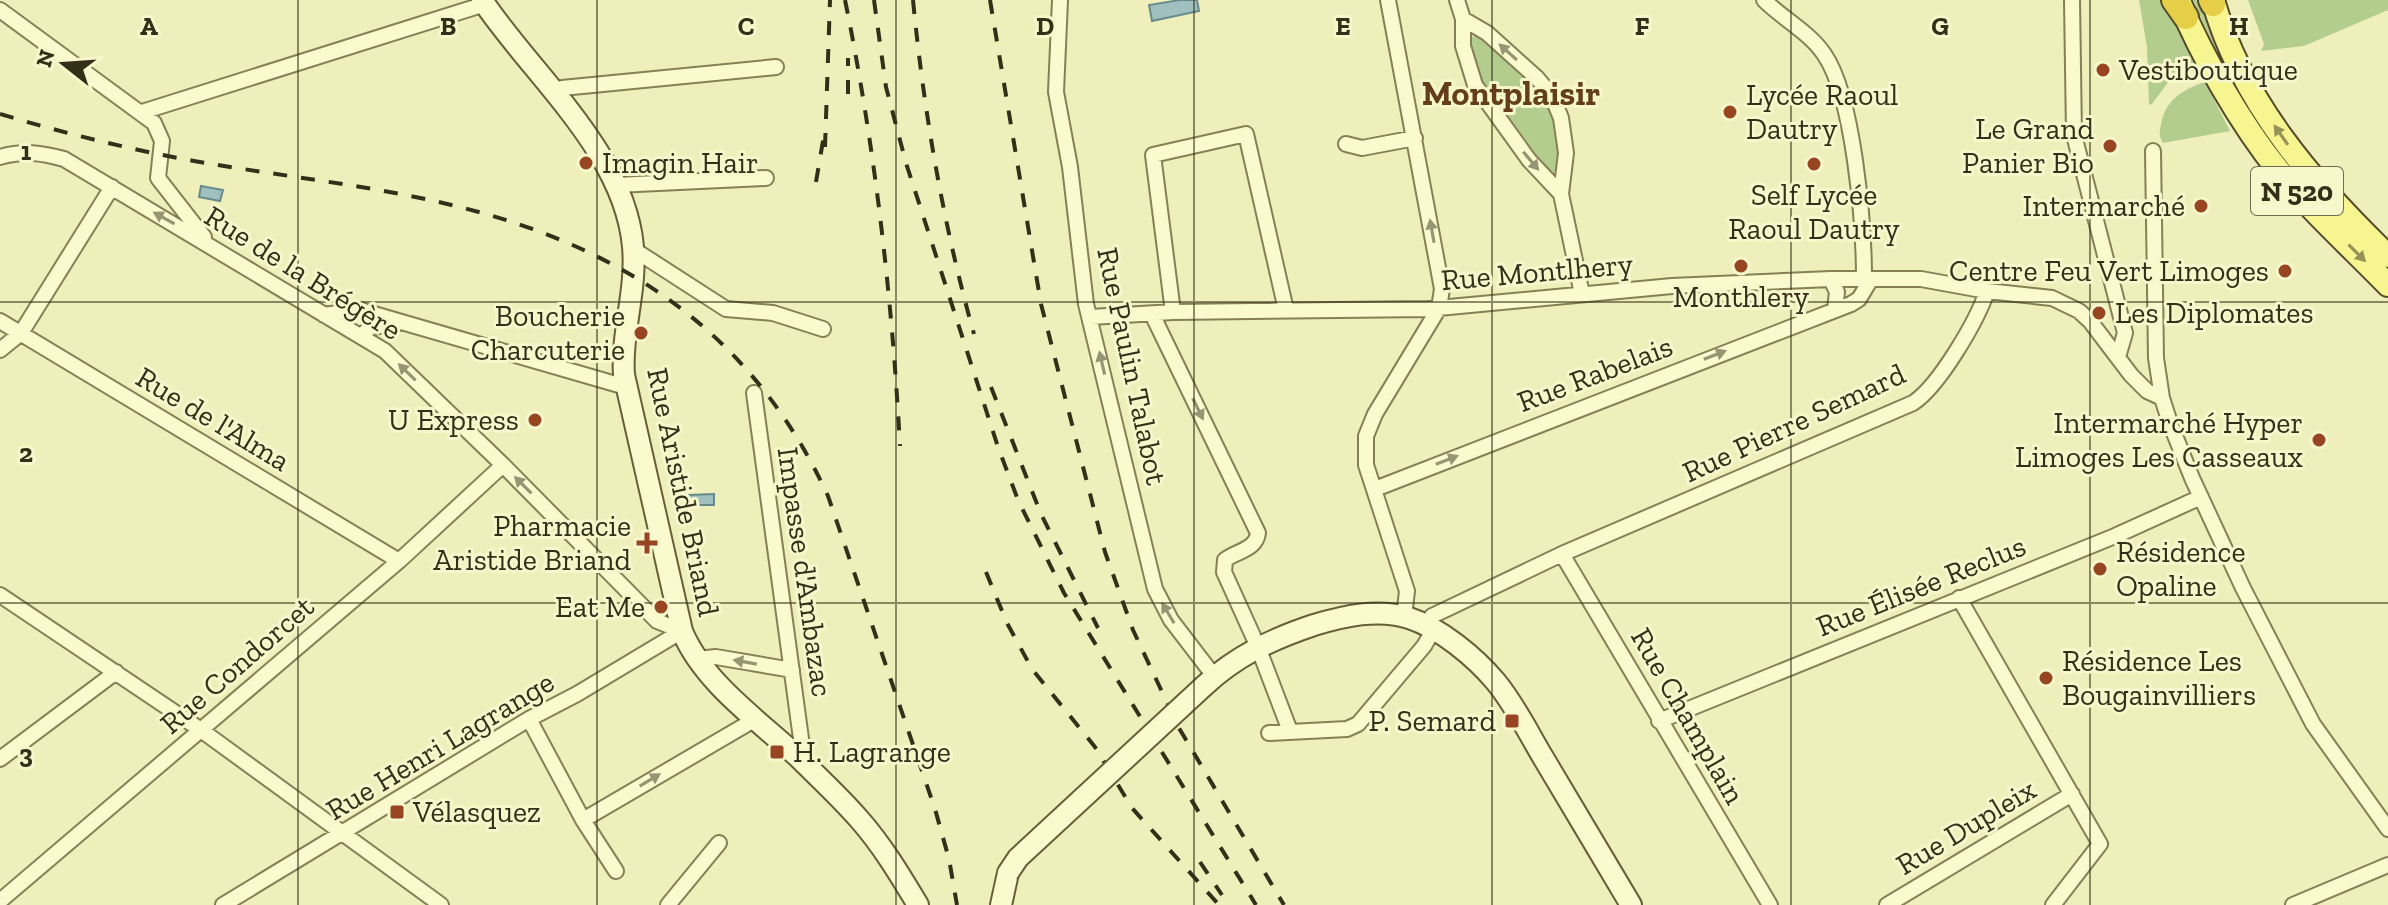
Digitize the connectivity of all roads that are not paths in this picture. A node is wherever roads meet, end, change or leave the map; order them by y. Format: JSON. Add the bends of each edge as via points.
{"nodes":[{"id":1,"x":1060,"y":0,"type":"edge"},
{"id":2,"x":1388,"y":0,"type":"edge"},
{"id":3,"x":1457,"y":0,"type":"edge"},
{"id":4,"x":1764,"y":0,"type":"edge"},
{"id":5,"x":2072,"y":0,"type":"edge"},
{"id":6,"x":2212,"y":1,"type":"edge"},
{"id":7,"x":483,"y":2,"type":"edge"},
{"id":8,"x":2180,"y":6,"type":"edge"},
{"id":9,"x":0,"y":10,"type":"edge"},
{"id":10,"x":1463,"y":19,"type":"junction"},
{"id":11,"x":776,"y":67,"type":"dead end"},
{"id":12,"x":553,"y":92,"type":"junction"},
{"id":13,"x":142,"y":112,"type":"junction"},
{"id":14,"x":1415,"y":138,"type":"junction"},
{"id":15,"x":1346,"y":144,"type":"dead end"},
{"id":16,"x":2153,"y":151,"type":"dead end"},
{"id":17,"x":0,"y":157,"type":"edge"},
{"id":18,"x":766,"y":178,"type":"dead end"},
{"id":19,"x":616,"y":185,"type":"junction"},
{"id":20,"x":112,"y":187,"type":"junction"},
{"id":21,"x":1561,"y":194,"type":"junction"},
{"id":22,"x":209,"y":243,"type":"junction"},
{"id":23,"x":633,"y":249,"type":"junction"},
{"id":24,"x":2388,"y":256,"type":"edge"},
{"id":25,"x":1831,"y":279,"type":"junction"},
{"id":26,"x":1867,"y":279,"type":"junction"},
{"id":27,"x":2388,"y":285,"type":"edge"},
{"id":28,"x":1987,"y":291,"type":"junction"},
{"id":29,"x":1582,"y":294,"type":"junction"},
{"id":30,"x":1439,"y":308,"type":"junction"},
{"id":31,"x":1835,"y":309,"type":"junction"},
{"id":32,"x":1286,"y":310,"type":"junction"},
{"id":33,"x":1173,"y":312,"type":"junction"},
{"id":34,"x":1152,"y":314,"type":"junction"},
{"id":35,"x":324,"y":315,"type":"junction"},
{"id":36,"x":1091,"y":317,"type":"junction"},
{"id":37,"x":0,"y":321,"type":"edge"},
{"id":38,"x":400,"y":323,"type":"junction"},
{"id":39,"x":823,"y":329,"type":"dead end"},
{"id":40,"x":21,"y":333,"type":"junction"},
{"id":41,"x":361,"y":336,"type":"junction"},
{"id":42,"x":0,"y":350,"type":"edge"},
{"id":43,"x":2118,"y":357,"type":"junction"},
{"id":44,"x":626,"y":387,"type":"junction"},
{"id":45,"x":754,"y":393,"type":"dead end"},
{"id":46,"x":2162,"y":398,"type":"junction"},
{"id":47,"x":503,"y":465,"type":"junction"},
{"id":48,"x":1375,"y":489,"type":"junction"},
{"id":49,"x":2201,"y":497,"type":"junction"},
{"id":50,"x":1562,"y":554,"type":"junction"},
{"id":51,"x":399,"y":561,"type":"junction"},
{"id":52,"x":0,"y":595,"type":"edge"},
{"id":53,"x":1959,"y":598,"type":"junction"},
{"id":54,"x":1404,"y":617,"type":"junction"},
{"id":55,"x":1430,"y":627,"type":"junction"},
{"id":56,"x":682,"y":631,"type":"junction"},
{"id":57,"x":1258,"y":647,"type":"junction"},
{"id":58,"x":697,"y":659,"type":"junction"},
{"id":59,"x":792,"y":670,"type":"junction"},
{"id":60,"x":116,"y":672,"type":"junction"},
{"id":61,"x":1209,"y":681,"type":"junction"},
{"id":62,"x":529,"y":719,"type":"junction"},
{"id":63,"x":754,"y":720,"type":"junction"},
{"id":64,"x":1659,"y":721,"type":"junction"},
{"id":65,"x":201,"y":730,"type":"junction"},
{"id":66,"x":1290,"y":731,"type":"junction"},
{"id":67,"x":1269,"y":733,"type":"dead end"},
{"id":68,"x":799,"y":758,"type":"junction"},
{"id":69,"x":0,"y":759,"type":"edge"},
{"id":70,"x":2072,"y":794,"type":"junction"},
{"id":71,"x":583,"y":820,"type":"junction"},
{"id":72,"x":2388,"y":829,"type":"edge"},
{"id":73,"x":343,"y":834,"type":"junction"},
{"id":74,"x":719,"y":843,"type":"dead end"},
{"id":75,"x":2388,"y":865,"type":"edge"},
{"id":76,"x":616,"y":871,"type":"dead end"},
{"id":77,"x":0,"y":901,"type":"edge"},
{"id":78,"x":223,"y":905,"type":"edge"},
{"id":79,"x":441,"y":905,"type":"edge"},
{"id":80,"x":668,"y":905,"type":"edge"},
{"id":81,"x":918,"y":905,"type":"edge"},
{"id":82,"x":1001,"y":905,"type":"edge"},
{"id":83,"x":1631,"y":905,"type":"edge"},
{"id":84,"x":1770,"y":905,"type":"edge"},
{"id":85,"x":1887,"y":905,"type":"edge"},
{"id":86,"x":2053,"y":905,"type":"edge"},
{"id":87,"x":2293,"y":905,"type":"edge"}],
"edges":[{"from":1,"to":36,"type":"street","name":"Rue Paulin Talabot","via":[[1056,92]]},
{"from":2,"to":14,"type":"street"},
{"from":3,"to":10,"type":"street"},
{"from":4,"to":26,"type":"street","via":[[1823,53],[1838,81]]},
{"from":5,"to":43,"type":"street","via":[[2074,135],[2125,333]]},
{"from":24,"to":6,"type":"main road","number":"N 520","one_way":true,"via":[[2299,161],[2245,77]]},
{"from":7,"to":12,"type":"street","name":"Rue Aristide Briand"},
{"from":7,"to":13,"type":"street"},
{"from":8,"to":27,"type":"main road","number":"N 520","one_way":true,"via":[[2221,84],[2278,170]]},
{"from":9,"to":13,"type":"street"},
{"from":10,"to":21,"type":"street","one_way":true,"via":[[1463,46],[1475,85],[1529,160]]},
{"from":21,"to":10,"type":"street","one_way":true,"via":[[1566,153],[1552,96],[1487,33]]},
{"from":11,"to":12,"type":"street"},
{"from":12,"to":19,"type":"street","name":"Rue Aristide Briand"},
{"from":13,"to":22,"type":"street","via":[[161,135],[158,178]]},
{"from":14,"to":15,"type":"street","via":[[1362,148]]},
{"from":30,"to":14,"type":"street","one_way":true,"via":[[1442,289]]},
{"from":16,"to":46,"type":"street","via":[[2156,358]]},
{"from":17,"to":20,"type":"street","name":"Rue de la Brégère","via":[[43,153]]},
{"from":18,"to":19,"type":"street"},
{"from":19,"to":23,"type":"street","name":"Rue Aristide Briand"},
{"from":22,"to":20,"type":"street","name":"Rue de la Brégère","one_way":true},
{"from":20,"to":40,"type":"street"},
{"from":21,"to":29,"type":"street"},
{"from":22,"to":35,"type":"street","name":"Rue de la Brégère"},
{"from":23,"to":39,"type":"street","via":[[726,309],[773,313]]},
{"from":23,"to":44,"type":"street","name":"Rue Aristide Briand"},
{"from":25,"to":26,"type":"street","name":"Rue Montlhery"},
{"from":25,"to":29,"type":"street","name":"Rue Montlhery"},
{"from":25,"to":31,"type":"street","via":[[1837,292]]},
{"from":26,"to":28,"type":"street","name":"Rue Montlhery","via":[[1937,281]]},
{"from":26,"to":31,"type":"street","name":"Rue Rabelais","via":[[1859,299]]},
{"from":28,"to":43,"type":"street","via":[[2052,298],[2079,311]]},
{"from":28,"to":50,"type":"street","name":"Rue Pierre Semard","via":[[1966,335],[1913,403]]},
{"from":29,"to":30,"type":"street","name":"Rue Montlhery"},
{"from":30,"to":32,"type":"street","name":"Rue Montlhery"},
{"from":30,"to":48,"type":"street","via":[[1366,436],[1366,465]]},
{"from":48,"to":31,"type":"street","name":"Rue Rabelais","one_way":true},
{"from":32,"to":33,"type":"street","name":"Rue Montlhery"},
{"from":32,"to":33,"type":"street","via":[[1246,134],[1153,155]]},
{"from":33,"to":34,"type":"street","name":"Rue Montlhery"},
{"from":34,"to":36,"type":"street","name":"Rue Montlhery"},
{"from":34,"to":57,"type":"street","one_way":true,"via":[[1258,533],[1251,547],[1230,556],[1224,566]]},
{"from":35,"to":38,"type":"street","via":[[360,310]]},
{"from":35,"to":41,"type":"street","name":"Rue de la Brégère"},
{"from":61,"to":36,"type":"street","name":"Rue Paulin Talabot","one_way":true,"via":[[1155,589]]},
{"from":37,"to":40,"type":"street","name":"Rue de l'Alma"},
{"from":38,"to":41,"type":"street","via":[[371,327]]},
{"from":38,"to":44,"type":"street"},
{"from":40,"to":42,"type":"street"},
{"from":40,"to":51,"type":"street","name":"Rue de l'Alma"},
{"from":47,"to":41,"type":"street","name":"Rue de la Brégère","one_way":true,"via":[[385,351]]},
{"from":43,"to":46,"type":"street","via":[[2147,391]]},
{"from":44,"to":56,"type":"street","name":"Rue Aristide Briand"},
{"from":45,"to":59,"type":"street","name":"Impasse d'Ambazac"},
{"from":46,"to":49,"type":"street"},
{"from":47,"to":51,"type":"street","name":"Rue Condorcet"},
{"from":56,"to":47,"type":"street","name":"Rue de la Brégère","one_way":true,"via":[[657,621]]},
{"from":48,"to":54,"type":"street","via":[[1407,591]]},
{"from":49,"to":53,"type":"street","name":"Rue Élisée Reclus"},
{"from":49,"to":72,"type":"street","via":[[2313,724]]},
{"from":50,"to":55,"type":"street","name":"Rue Pierre Semard","via":[[1432,616]]},
{"from":50,"to":64,"type":"street","name":"Rue Champlain"},
{"from":51,"to":65,"type":"street","name":"Rue Condorcet"},
{"from":52,"to":60,"type":"street"},
{"from":53,"to":64,"type":"street","name":"Rue Élisée Reclus"},
{"from":53,"to":70,"type":"street"},
{"from":54,"to":55,"type":"street"},
{"from":54,"to":57,"type":"street","via":[[1352,615]]},
{"from":55,"to":66,"type":"street","via":[[1424,646],[1358,724]]},
{"from":55,"to":83,"type":"street","via":[[1495,682]]},
{"from":56,"to":58,"type":"street","name":"Rue Aristide Briand"},
{"from":56,"to":62,"type":"street","name":"Rue Henri Lagrange"},
{"from":57,"to":61,"type":"street"},
{"from":57,"to":66,"type":"street"},
{"from":59,"to":58,"type":"street","one_way":true,"via":[[716,657]]},
{"from":58,"to":63,"type":"street","name":"Rue Aristide Briand"},
{"from":59,"to":68,"type":"street","name":"Impasse d'Ambazac"},
{"from":60,"to":65,"type":"street"},
{"from":60,"to":69,"type":"street"},
{"from":61,"to":82,"type":"street","bridge":true,"via":[[1018,858],[1008,873]]},
{"from":62,"to":71,"type":"street"},
{"from":62,"to":73,"type":"street","name":"Rue Henri Lagrange"},
{"from":63,"to":68,"type":"street","name":"Rue Aristide Briand"},
{"from":71,"to":63,"type":"street","one_way":true},
{"from":64,"to":84,"type":"street","name":"Rue Champlain"},
{"from":65,"to":73,"type":"street"},
{"from":65,"to":77,"type":"street","name":"Rue Condorcet"},
{"from":66,"to":67,"type":"street"},
{"from":68,"to":81,"type":"street","name":"Rue Aristide Briand","via":[[858,819]]},
{"from":70,"to":85,"type":"street","name":"Rue Dupleix"},
{"from":70,"to":86,"type":"street","via":[[2100,844]]},
{"from":71,"to":76,"type":"street"},
{"from":73,"to":78,"type":"street","name":"Rue Henri Lagrange"},
{"from":73,"to":79,"type":"street"},
{"from":74,"to":80,"type":"street"},
{"from":75,"to":87,"type":"street"}]}
